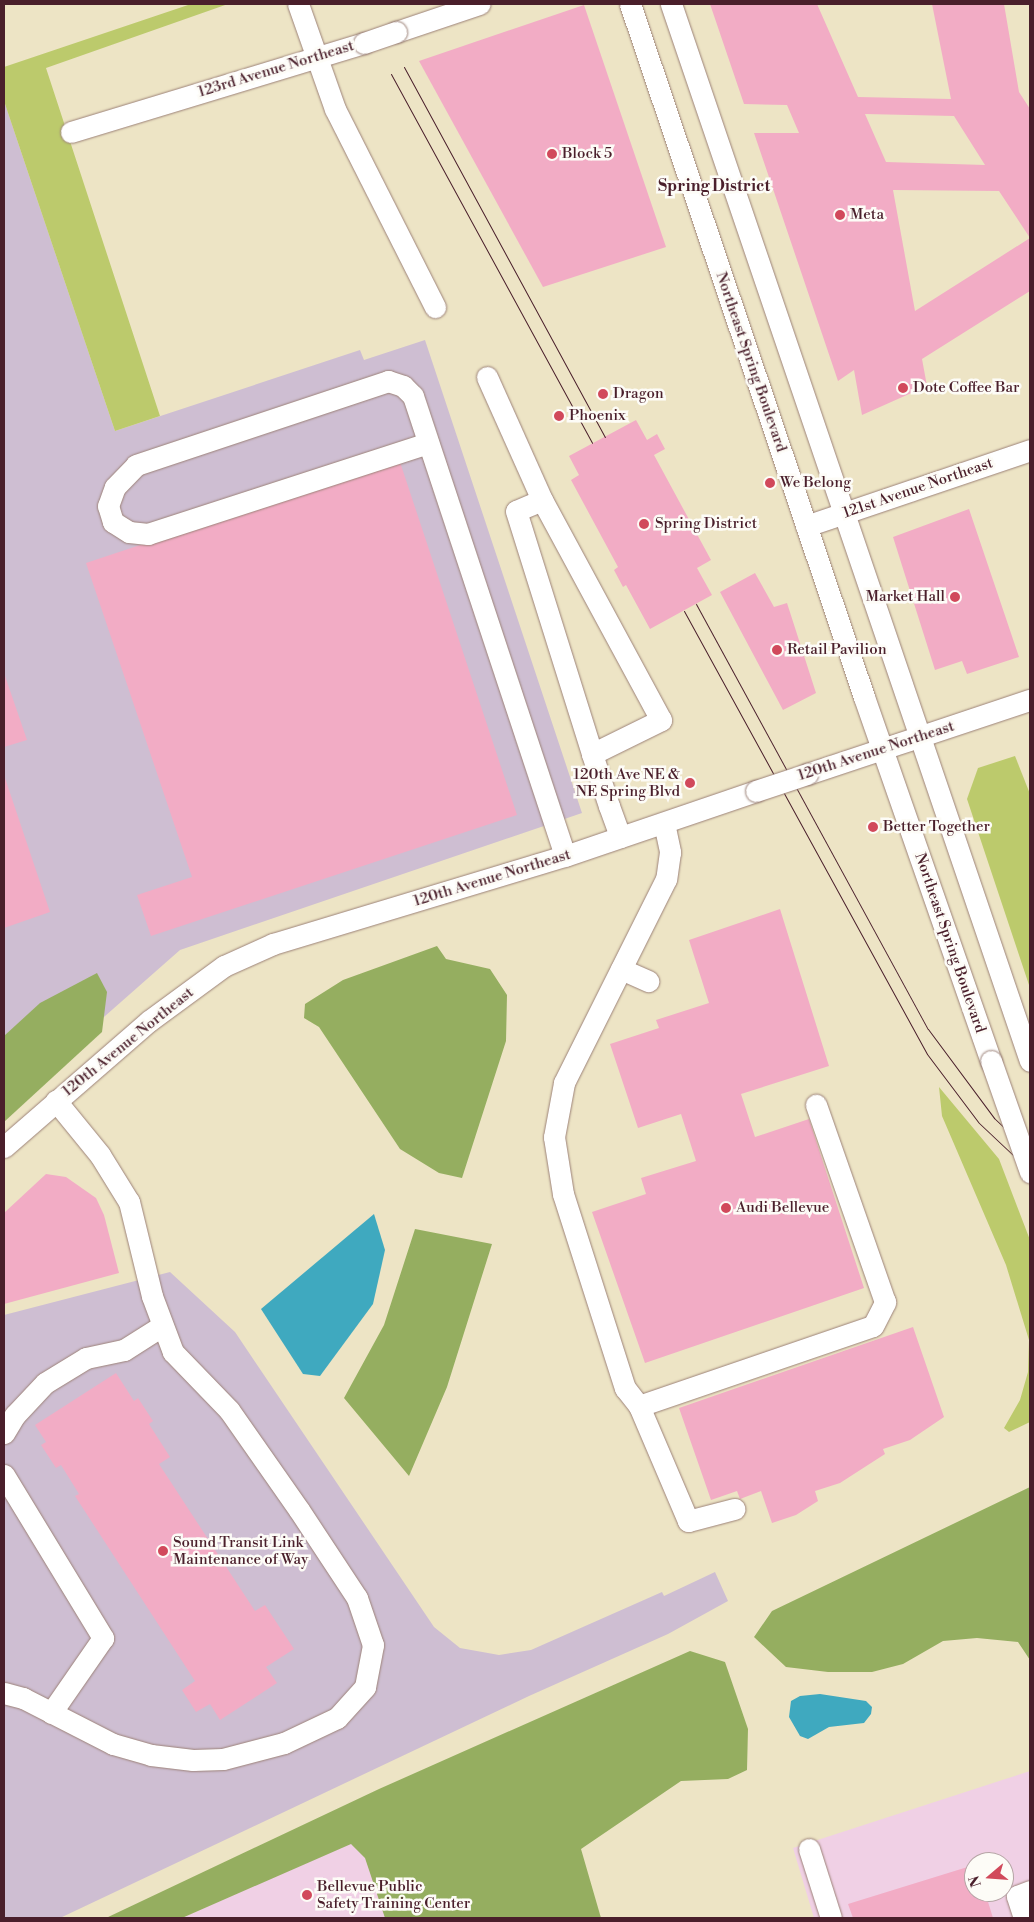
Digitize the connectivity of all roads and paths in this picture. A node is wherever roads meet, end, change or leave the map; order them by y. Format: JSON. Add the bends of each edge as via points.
{"nodes":[{"id":1,"x":298,"y":4,"type":"edge"},
{"id":2,"x":479,"y":4,"type":"edge"},
{"id":3,"x":630,"y":4,"type":"edge"},
{"id":4,"x":671,"y":4,"type":"edge"},
{"id":5,"x":318,"y":56,"type":"junction"},
{"id":6,"x":71,"y":132,"type":"dead end"},
{"id":7,"x":435,"y":307,"type":"dead end"},
{"id":8,"x":487,"y":377,"type":"dead end"},
{"id":9,"x":428,"y":443,"type":"junction"},
{"id":10,"x":1030,"y":450,"type":"edge"},
{"id":11,"x":542,"y":500,"type":"junction"},
{"id":12,"x":845,"y":513,"type":"junction"},
{"id":13,"x":806,"y":526,"type":"junction"},
{"id":14,"x":1030,"y":700,"type":"edge"},
{"id":15,"x":921,"y":736,"type":"junction"},
{"id":16,"x":882,"y":749,"type":"junction"},
{"id":17,"x":592,"y":754,"type":"junction"},
{"id":18,"x":664,"y":823,"type":"junction"},
{"id":19,"x":620,"y":837,"type":"junction"},
{"id":20,"x":565,"y":856,"type":"junction"},
{"id":21,"x":621,"y":969,"type":"junction"},
{"id":22,"x":648,"y":981,"type":"dead end"},
{"id":23,"x":1030,"y":1061,"type":"edge"},
{"id":24,"x":56,"y":1101,"type":"junction"},
{"id":25,"x":816,"y":1104,"type":"dead end"},
{"id":26,"x":4,"y":1146,"type":"edge"},
{"id":27,"x":1030,"y":1172,"type":"edge"},
{"id":28,"x":162,"y":1326,"type":"junction"},
{"id":29,"x":639,"y":1406,"type":"junction"},
{"id":30,"x":4,"y":1433,"type":"edge"},
{"id":31,"x":4,"y":1475,"type":"edge"},
{"id":32,"x":734,"y":1509,"type":"dead end"},
{"id":33,"x":4,"y":1693,"type":"edge"},
{"id":34,"x":51,"y":1713,"type":"junction"},
{"id":35,"x":809,"y":1849,"type":"dead end"},
{"id":36,"x":1030,"y":1891,"type":"edge"},
{"id":37,"x":831,"y":1918,"type":"edge"},
{"id":38,"x":1024,"y":1918,"type":"edge"}],
"edges":[{"from":1,"to":5,"type":"street"},
{"from":2,"to":5,"type":"street","name":"123rd Avenue Northeast","bridge":true},
{"from":3,"to":13,"type":"street","name":"Northeast Spring Boulevard"},
{"from":4,"to":12,"type":"street"},
{"from":5,"to":6,"type":"street","name":"123rd Avenue Northeast"},
{"from":5,"to":7,"type":"street","via":[[335,109]]},
{"from":8,"to":11,"type":"street"},
{"from":9,"to":9,"type":"street","via":[[413,396],[403,386],[388,381],[136,465],[115,487],[108,506],[114,522],[128,532],[148,534]]},
{"from":9,"to":20,"type":"street"},
{"from":10,"to":12,"type":"street","name":"121st Avenue Northeast"},
{"from":11,"to":17,"type":"street","via":[[516,511]]},
{"from":11,"to":17,"type":"street","via":[[661,720]]},
{"from":12,"to":13,"type":"street","name":"121st Avenue Northeast"},
{"from":12,"to":15,"type":"street"},
{"from":13,"to":16,"type":"street","name":"Northeast Spring Boulevard"},
{"from":14,"to":15,"type":"street","name":"120th Avenue Northeast"},
{"from":15,"to":16,"type":"street","name":"120th Avenue Northeast"},
{"from":15,"to":23,"type":"street"},
{"from":16,"to":18,"type":"street","name":"120th Avenue Northeast","bridge":true},
{"from":16,"to":27,"type":"street","name":"Northeast Spring Boulevard","bridge":true},
{"from":17,"to":19,"type":"street"},
{"from":18,"to":19,"type":"street","name":"120th Avenue Northeast"},
{"from":18,"to":21,"type":"street","via":[[670,852],[666,878]]},
{"from":19,"to":20,"type":"street","name":"120th Avenue Northeast"},
{"from":20,"to":24,"type":"street","name":"120th Avenue Northeast","via":[[274,944],[224,966],[149,1021]]},
{"from":21,"to":22,"type":"street"},
{"from":21,"to":29,"type":"street","via":[[564,1083],[554,1137],[563,1194],[624,1388]]},
{"from":24,"to":26,"type":"street","name":"120th Avenue Northeast"},
{"from":24,"to":28,"type":"street","via":[[100,1155],[129,1202]]},
{"from":25,"to":29,"type":"street","via":[[885,1302],[873,1326]]},
{"from":28,"to":30,"type":"street","via":[[124,1350],[86,1358],[45,1383],[15,1415]]},
{"from":28,"to":34,"type":"street","via":[[173,1352],[229,1410],[357,1598],[371,1634],[371,1667],[365,1687],[337,1718],[284,1744],[223,1759],[193,1760],[151,1755],[113,1744]]},
{"from":29,"to":32,"type":"street","via":[[688,1522]]},
{"from":31,"to":34,"type":"street","via":[[103,1638]]},
{"from":33,"to":34,"type":"street","via":[[23,1698]]},
{"from":35,"to":37,"type":"street"},
{"from":36,"to":38,"type":"street","via":[[1016,1896]]}]}
